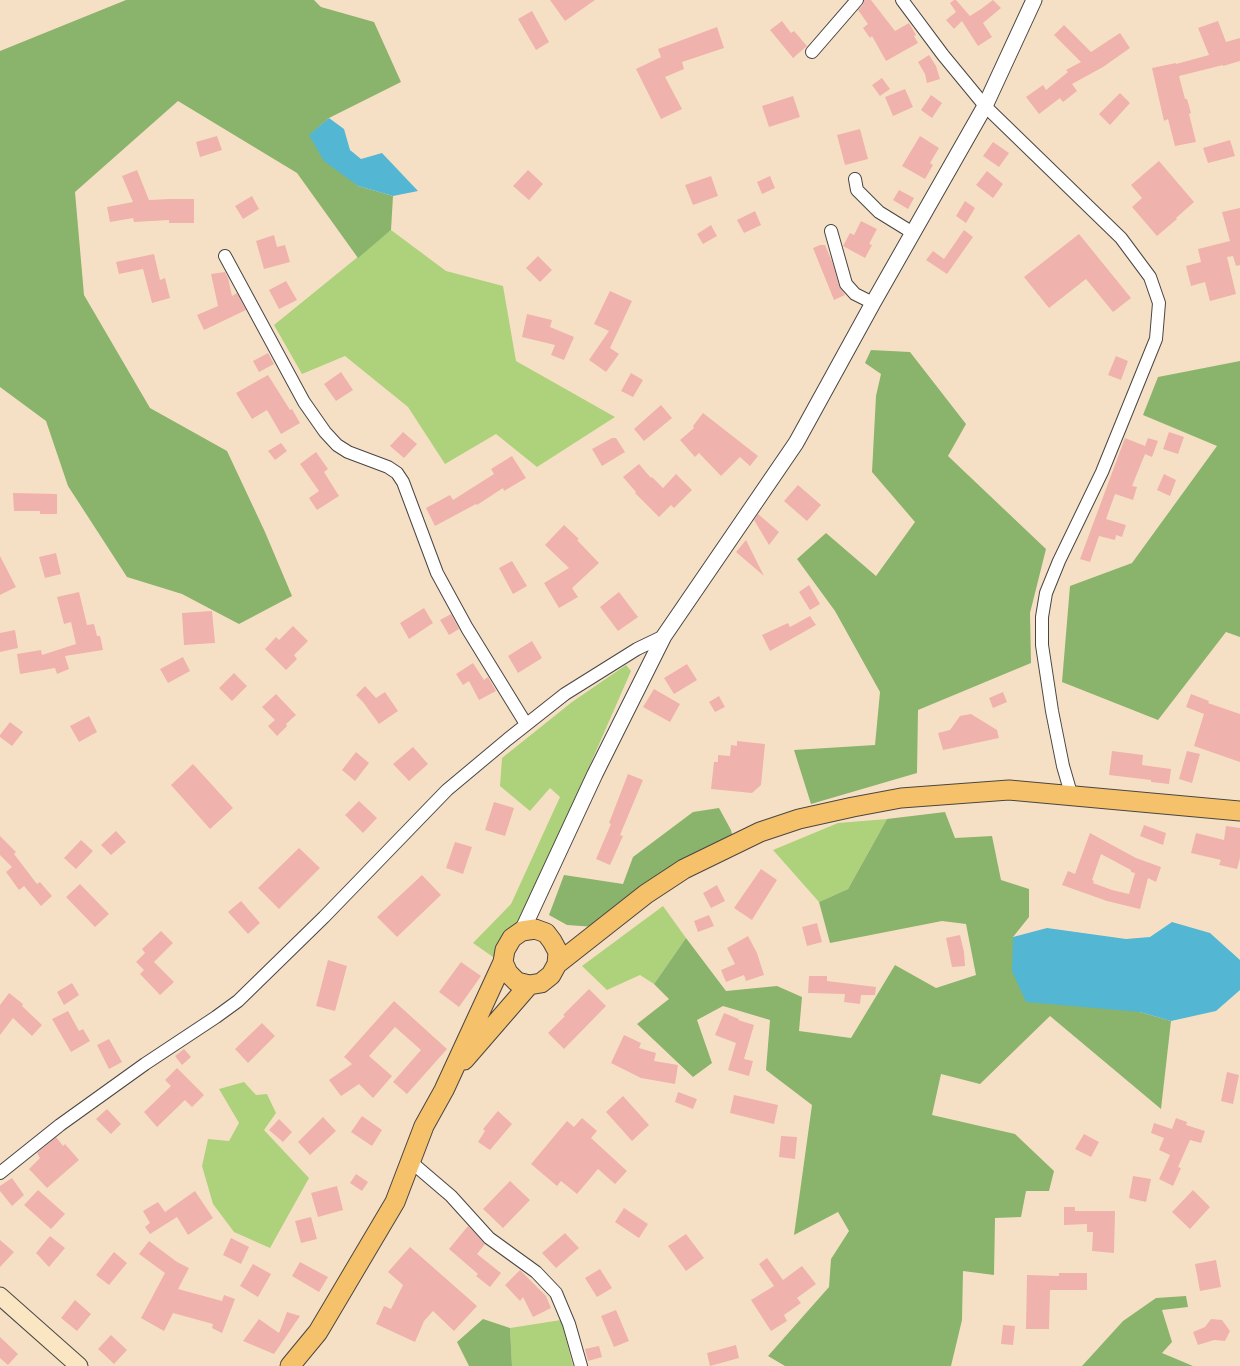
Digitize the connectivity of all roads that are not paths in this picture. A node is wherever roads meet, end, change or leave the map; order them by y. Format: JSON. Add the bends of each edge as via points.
{"nodes":[{"id":1,"x":857,"y":0,"type":"edge"},
{"id":2,"x":902,"y":0,"type":"edge"},
{"id":3,"x":1034,"y":0,"type":"edge"},
{"id":4,"x":812,"y":52,"type":"dead end"},
{"id":5,"x":985,"y":106,"type":"junction"},
{"id":6,"x":855,"y":180,"type":"dead end"},
{"id":7,"x":831,"y":230,"type":"dead end"},
{"id":8,"x":913,"y":233,"type":"junction"},
{"id":9,"x":225,"y":256,"type":"dead end"},
{"id":10,"x":874,"y":303,"type":"junction"},
{"id":11,"x":664,"y":636,"type":"junction"},
{"id":12,"x":526,"y":724,"type":"junction"},
{"id":13,"x":1072,"y":797,"type":"junction"},
{"id":14,"x":1240,"y":811,"type":"edge"},
{"id":15,"x":522,"y":931,"type":"junction"},
{"id":16,"x":503,"y":962,"type":"junction"},
{"id":17,"x":557,"y":964,"type":"junction"},
{"id":18,"x":529,"y":985,"type":"junction"},
{"id":19,"x":450,"y":1076,"type":"junction"},
{"id":20,"x":410,"y":1161,"type":"junction"},
{"id":21,"x":0,"y":1173,"type":"edge"},
{"id":22,"x":0,"y":1296,"type":"edge"},
{"id":23,"x":79,"y":1366,"type":"edge"},
{"id":24,"x":290,"y":1366,"type":"edge"},
{"id":25,"x":581,"y":1366,"type":"edge"}],
"edges":[{"from":1,"to":4,"type":"street"},
{"from":2,"to":5,"type":"street"},
{"from":3,"to":5,"type":"street"},
{"from":5,"to":8,"type":"street"},
{"from":5,"to":13,"type":"street","via":[[1121,238],[1150,277],[1159,303],[1156,339],[1102,472],[1046,593],[1042,617],[1042,645],[1052,711]]},
{"from":6,"to":8,"type":"street","via":[[857,190],[879,212]]},
{"from":7,"to":10,"type":"street","via":[[846,284],[855,294]]},
{"from":8,"to":10,"type":"street"},
{"from":9,"to":12,"type":"street","via":[[304,402],[325,432],[348,452],[388,467],[397,473],[403,482],[437,573],[467,628]]},
{"from":10,"to":11,"type":"street","via":[[796,443]]},
{"from":11,"to":12,"type":"street","via":[[637,649],[565,694]]},
{"from":11,"to":15,"type":"street","via":[[594,774]]},
{"from":12,"to":21,"type":"street","via":[[447,790],[238,1001],[60,1125]]},
{"from":13,"to":14,"type":"main road"},
{"from":13,"to":17,"type":"main road","via":[[1009,790],[948,794],[901,798],[799,819],[760,832],[684,870],[646,894]]},
{"from":15,"to":16,"type":"main road","via":[[512,938],[505,950]]},
{"from":15,"to":17,"type":"main road","via":[[535,929],[546,933],[558,952]]},
{"from":16,"to":18,"type":"main road","via":[[508,974],[517,982]]},
{"from":16,"to":19,"type":"main road"},
{"from":17,"to":18,"type":"main road","via":[[551,976],[541,983]]},
{"from":18,"to":19,"type":"main road"},
{"from":19,"to":20,"type":"main road","via":[[424,1126]]},
{"from":20,"to":24,"type":"main road","via":[[395,1202],[318,1332]]},
{"from":20,"to":25,"type":"street","via":[[451,1196],[489,1238],[536,1272],[556,1293],[569,1324]]},
{"from":22,"to":23,"type":"main road"}]}
